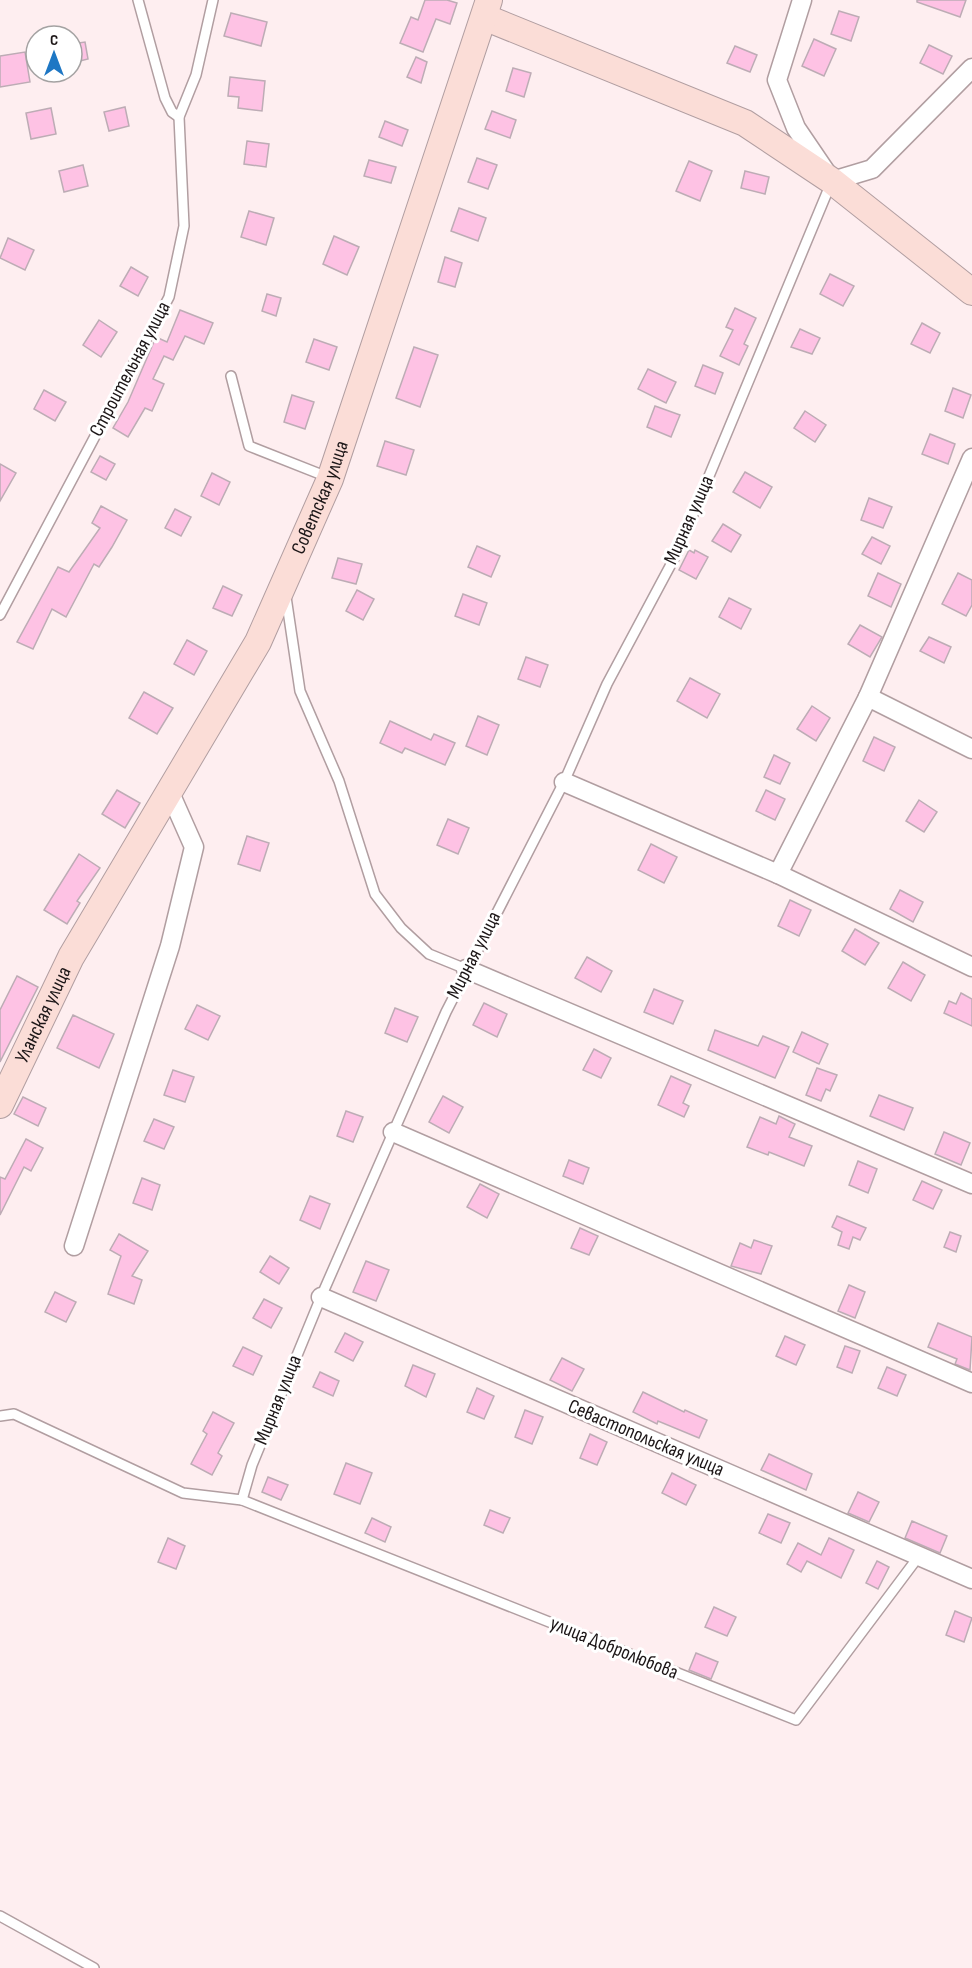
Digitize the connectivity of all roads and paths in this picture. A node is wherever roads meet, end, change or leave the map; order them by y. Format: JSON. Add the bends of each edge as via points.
{"nodes":[{"id":1,"x":138,"y":0,"type":"edge"},
{"id":2,"x":213,"y":0,"type":"edge"},
{"id":3,"x":802,"y":0,"type":"edge"},
{"id":4,"x":487,"y":8,"type":"edge"},
{"id":5,"x":972,"y":68,"type":"edge"},
{"id":6,"x":179,"y":117,"type":"junction"},
{"id":7,"x":832,"y":181,"type":"junction"},
{"id":8,"x":972,"y":292,"type":"edge"},
{"id":9,"x":231,"y":376,"type":"dead end"},
{"id":10,"x":972,"y":458,"type":"edge"},
{"id":11,"x":330,"y":478,"type":"junction"},
{"id":12,"x":283,"y":580,"type":"junction"},
{"id":13,"x":0,"y":615,"type":"edge"},
{"id":14,"x":868,"y":697,"type":"junction"},
{"id":15,"x":972,"y":748,"type":"edge"},
{"id":16,"x":564,"y":782,"type":"junction"},
{"id":17,"x":170,"y":793,"type":"junction"},
{"id":18,"x":778,"y":874,"type":"junction"},
{"id":19,"x":71,"y":957,"type":"joint"},
{"id":20,"x":972,"y":967,"type":"edge"},
{"id":21,"x":466,"y":969,"type":"junction"},
{"id":22,"x":0,"y":1105,"type":"edge"},
{"id":23,"x":393,"y":1132,"type":"junction"},
{"id":24,"x":972,"y":1184,"type":"edge"},
{"id":25,"x":74,"y":1246,"type":"dead end"},
{"id":26,"x":321,"y":1297,"type":"junction"},
{"id":27,"x":972,"y":1383,"type":"edge"},
{"id":28,"x":0,"y":1416,"type":"edge"},
{"id":29,"x":242,"y":1500,"type":"junction"},
{"id":30,"x":919,"y":1556,"type":"junction"},
{"id":31,"x":972,"y":1579,"type":"edge"},
{"id":32,"x":0,"y":1916,"type":"edge"},
{"id":33,"x":94,"y":1968,"type":"edge"}],
"edges":[{"from":1,"to":6,"type":"lane","via":[[165,98]]},
{"from":2,"to":6,"type":"lane","name":"Строительная улица","via":[[196,75]]},
{"from":3,"to":7,"type":"street","via":[[777,80],[796,128]]},
{"from":4,"to":7,"type":"street","via":[[745,123]]},
{"from":4,"to":11,"type":"street","name":"Советская улица"},
{"from":5,"to":7,"type":"street","via":[[872,169]]},
{"from":6,"to":13,"type":"lane","name":"Строительная улица","via":[[184,226],[169,297]]},
{"from":7,"to":8,"type":"street"},
{"from":7,"to":16,"type":"lane","name":"Мирная улица","via":[[677,553],[607,684]]},
{"from":9,"to":11,"type":"lane","via":[[249,446]]},
{"from":10,"to":14,"type":"street"},
{"from":11,"to":12,"type":"street","name":"Советская улица"},
{"from":12,"to":17,"type":"street","name":"Советская улица","via":[[258,642]]},
{"from":12,"to":21,"type":"lane","via":[[300,691],[339,781],[375,894],[401,928],[429,954]]},
{"from":14,"to":15,"type":"street"},
{"from":14,"to":18,"type":"street"},
{"from":16,"to":18,"type":"street"},
{"from":16,"to":21,"type":"lane","name":"Мирная улица"},
{"from":17,"to":19,"type":"street","name":"Советская улица"},
{"from":17,"to":25,"type":"street","via":[[194,847],[170,946]]},
{"from":18,"to":20,"type":"street"},
{"from":19,"to":22,"type":"street","name":"Уланская улица"},
{"from":21,"to":23,"type":"lane","name":"Мирная улица"},
{"from":21,"to":24,"type":"street"},
{"from":23,"to":26,"type":"lane","name":"Мирная улица"},
{"from":23,"to":27,"type":"street"},
{"from":26,"to":29,"type":"lane","name":"Мирная улица","via":[[252,1465]]},
{"from":26,"to":30,"type":"street","name":"Севастопольская улица"},
{"from":28,"to":29,"type":"lane","via":[[14,1414],[183,1493]]},
{"from":29,"to":30,"type":"lane","name":"улица Добролюбова","via":[[796,1720]]},
{"from":30,"to":31,"type":"street","name":"Севастопольская улица"},
{"from":32,"to":33,"type":"lane"}]}
